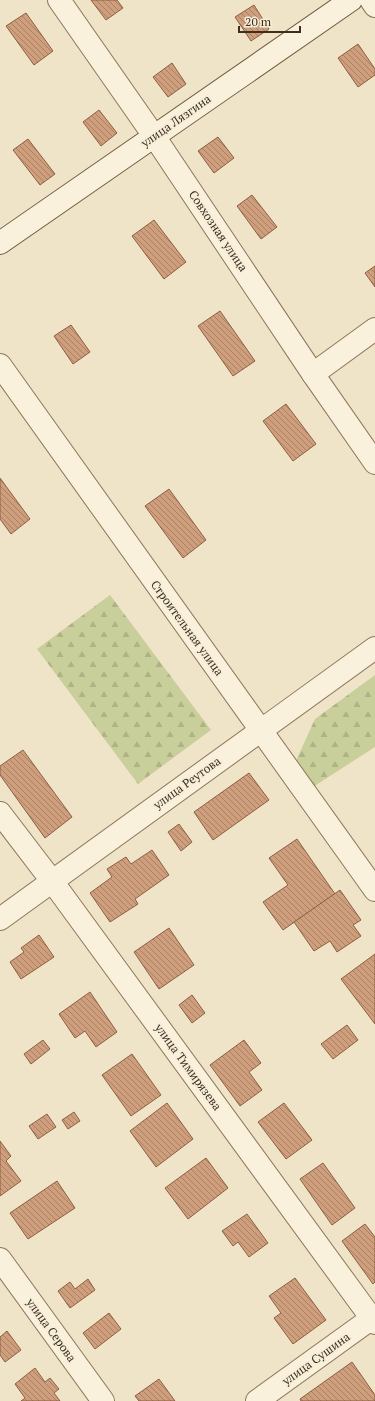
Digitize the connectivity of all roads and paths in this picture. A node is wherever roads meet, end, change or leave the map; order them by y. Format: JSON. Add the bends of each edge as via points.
{"nodes":[{"id":1,"x":59,"y":0,"type":"edge"},
{"id":2,"x":351,"y":0,"type":"edge"},
{"id":3,"x":371,"y":0,"type":"edge"},
{"id":4,"x":375,"y":6,"type":"edge"},
{"id":5,"x":154,"y":136,"type":"junction"},
{"id":6,"x":0,"y":243,"type":"edge"},
{"id":7,"x":375,"y":330,"type":"edge"},
{"id":8,"x":0,"y":365,"type":"edge"},
{"id":9,"x":313,"y":374,"type":"junction"},
{"id":10,"x":375,"y":463,"type":"edge"},
{"id":11,"x":375,"y":648,"type":"edge"},
{"id":12,"x":260,"y":730,"type":"junction"},
{"id":13,"x":0,"y":813,"type":"edge"},
{"id":14,"x":52,"y":882,"type":"junction"},
{"id":15,"x":375,"y":890,"type":"edge"},
{"id":16,"x":0,"y":919,"type":"edge"},
{"id":17,"x":0,"y":1260,"type":"edge"},
{"id":18,"x":374,"y":1319,"type":"edge"},
{"id":19,"x":103,"y":1401,"type":"edge"},
{"id":20,"x":257,"y":1401,"type":"edge"}],
"edges":[{"from":1,"to":5,"type":"street","name":"Совхозная улица"},
{"from":2,"to":5,"type":"street","name":"улица Лязгина"},
{"from":3,"to":4,"type":"street"},
{"from":5,"to":6,"type":"street","name":"улица Лязгина"},
{"from":5,"to":9,"type":"street","name":"Совхозная улица"},
{"from":7,"to":9,"type":"street"},
{"from":8,"to":12,"type":"street","name":"Строительная улица"},
{"from":9,"to":10,"type":"street","name":"Совхозная улица"},
{"from":11,"to":12,"type":"street","name":"улица Реутова"},
{"from":12,"to":14,"type":"street","name":"улица Реутова"},
{"from":12,"to":15,"type":"street","name":"Строительная улица"},
{"from":13,"to":14,"type":"street","name":"улица Тимирязева"},
{"from":14,"to":16,"type":"street","name":"улица Реутова"},
{"from":14,"to":18,"type":"street","name":"улица Тимирязева"},
{"from":17,"to":19,"type":"street","name":"улица Серова"},
{"from":18,"to":20,"type":"street","name":"улица Сушина"}]}
